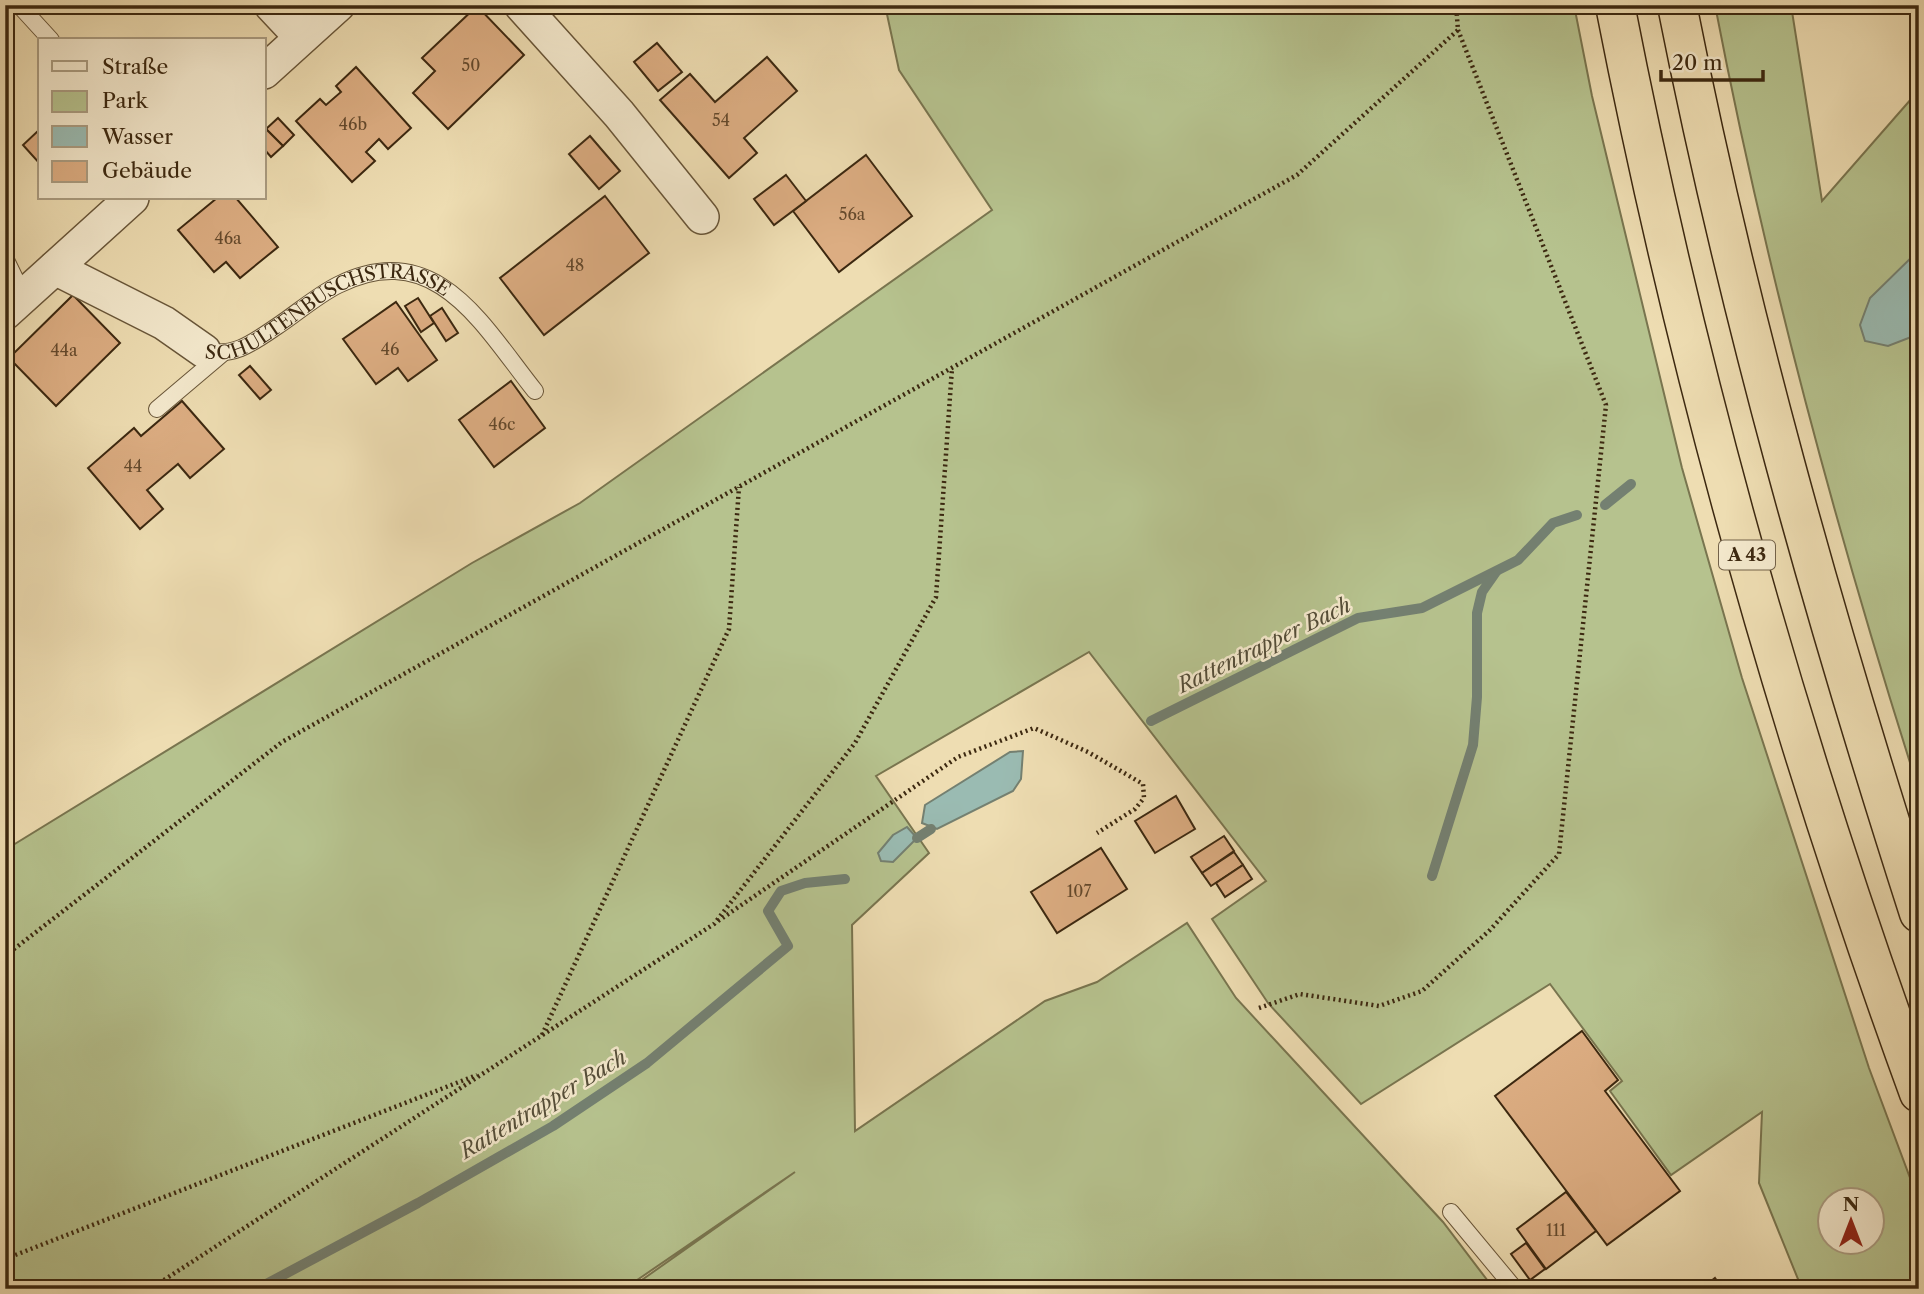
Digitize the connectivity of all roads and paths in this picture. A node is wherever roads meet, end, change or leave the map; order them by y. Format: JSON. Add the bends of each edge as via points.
{"nodes":[{"id":1,"x":19,"y":5,"type":"edge"},
{"id":2,"x":271,"y":5,"type":"edge"},
{"id":3,"x":338,"y":5,"type":"edge"},
{"id":4,"x":521,"y":5,"type":"edge"},
{"id":5,"x":1457,"y":5,"type":"edge"},
{"id":6,"x":1615,"y":5,"type":"edge"},
{"id":7,"x":1677,"y":5,"type":"edge"},
{"id":8,"x":1458,"y":30,"type":"junction"},
{"id":9,"x":301,"y":37,"type":"junction"},
{"id":10,"x":49,"y":38,"type":"edge"},
{"id":11,"x":266,"y":70,"type":"edge"},
{"id":12,"x":130,"y":200,"type":"edge"},
{"id":13,"x":702,"y":217,"type":"dead end"},
{"id":14,"x":5,"y":258,"type":"edge"},
{"id":15,"x":55,"y":268,"type":"junction"},
{"id":16,"x":15,"y":305,"type":"edge"},
{"id":17,"x":213,"y":353,"type":"junction"},
{"id":18,"x":953,"y":368,"type":"junction"},
{"id":19,"x":535,"y":391,"type":"dead end"},
{"id":20,"x":157,"y":409,"type":"dead end"},
{"id":21,"x":739,"y":487,"type":"junction"},
{"id":22,"x":1097,"y":833,"type":"dead end"},
{"id":23,"x":1919,"y":913,"type":"edge"},
{"id":24,"x":714,"y":924,"type":"junction"},
{"id":25,"x":5,"y":956,"type":"edge"},
{"id":26,"x":1259,"y":1008,"type":"dead end"},
{"id":27,"x":541,"y":1036,"type":"junction"},
{"id":28,"x":487,"y":1071,"type":"junction"},
{"id":29,"x":1919,"y":1093,"type":"edge"},
{"id":30,"x":1451,"y":1212,"type":"dead end"},
{"id":31,"x":5,"y":1259,"type":"edge"},
{"id":32,"x":150,"y":1289,"type":"edge"},
{"id":33,"x":1515,"y":1289,"type":"edge"}],
"edges":[{"from":1,"to":10,"type":"lane"},
{"from":2,"to":9,"type":"street"},
{"from":3,"to":9,"type":"street"},
{"from":4,"to":13,"type":"street","via":[[619,114]]},
{"from":5,"to":8,"type":"path"},
{"from":6,"to":29,"type":"highway","number":"A 43","via":[[1639,126],[1738,525],[1798,733]]},
{"from":7,"to":23,"type":"highway","number":"A 43","via":[[1742,301],[1795,508]]},
{"from":8,"to":18,"type":"path","via":[[1297,175]]},
{"from":8,"to":26,"type":"path","via":[[1606,405],[1559,854],[1490,929],[1422,991],[1379,1006],[1300,994]]},
{"from":9,"to":11,"type":"street"},
{"from":12,"to":15,"type":"street"},
{"from":14,"to":16,"type":"lane"},
{"from":15,"to":16,"type":"street"},
{"from":15,"to":17,"type":"street","name":"SCHULTENBUSCHSTRASSE"},
{"from":17,"to":19,"type":"lane","name":"SCHULTENBUSCHSTRASSE","via":[[243,349],[337,286],[366,275],[417,274],[443,284],[465,304]]},
{"from":17,"to":20,"type":"lane"},
{"from":18,"to":21,"type":"path"},
{"from":18,"to":24,"type":"path","via":[[936,597],[855,743]]},
{"from":21,"to":25,"type":"path","via":[[282,742]]},
{"from":21,"to":27,"type":"path","via":[[729,629]]},
{"from":22,"to":24,"type":"path","via":[[1135,809],[1144,798],[1143,785],[1088,752],[1034,728],[958,757]]},
{"from":24,"to":27,"type":"path"},
{"from":27,"to":28,"type":"path"},
{"from":28,"to":31,"type":"path"},
{"from":28,"to":32,"type":"path"},
{"from":30,"to":33,"type":"lane"}]}
